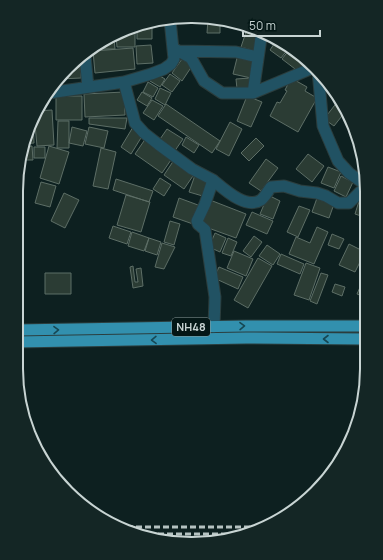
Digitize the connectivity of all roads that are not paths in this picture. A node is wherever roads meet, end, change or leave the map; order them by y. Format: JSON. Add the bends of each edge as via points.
{"nodes":[{"id":1,"x":171,"y":24,"type":"edge"},
{"id":2,"x":261,"y":38,"type":"edge"},
{"id":3,"x":176,"y":50,"type":"junction"},
{"id":4,"x":258,"y":57,"type":"junction"},
{"id":5,"x":85,"y":61,"type":"edge"},
{"id":6,"x":308,"y":70,"type":"edge"},
{"id":7,"x":319,"y":81,"type":"edge"},
{"id":8,"x":124,"y":82,"type":"junction"},
{"id":9,"x":88,"y":88,"type":"junction"},
{"id":10,"x":56,"y":91,"type":"edge"},
{"id":11,"x":253,"y":93,"type":"junction"},
{"id":12,"x":213,"y":180,"type":"junction"},
{"id":13,"x":360,"y":181,"type":"edge"},
{"id":14,"x":360,"y":192,"type":"edge"},
{"id":15,"x":214,"y":326,"type":"junction"},
{"id":16,"x":360,"y":326,"type":"edge"},
{"id":17,"x":23,"y":330,"type":"edge"},
{"id":18,"x":360,"y":339,"type":"edge"},
{"id":19,"x":23,"y":342,"type":"edge"}],
"edges":[{"from":1,"to":3,"type":"street"},
{"from":2,"to":4,"type":"street"},
{"from":3,"to":4,"type":"street","via":[[236,52]]},
{"from":3,"to":8,"type":"street","via":[[171,64],[164,69]]},
{"from":3,"to":11,"type":"street","via":[[191,58],[204,81],[222,93]]},
{"from":4,"to":11,"type":"street"},
{"from":5,"to":9,"type":"street"},
{"from":6,"to":11,"type":"street"},
{"from":7,"to":13,"type":"street","via":[[323,126],[338,161]]},
{"from":8,"to":9,"type":"street"},
{"from":8,"to":12,"type":"street","via":[[135,123],[144,133],[192,169]]},
{"from":9,"to":10,"type":"street"},
{"from":12,"to":14,"type":"street","via":[[235,198],[254,203],[262,199],[271,187],[284,186],[317,193],[338,203],[349,203]]},
{"from":12,"to":15,"type":"street","via":[[206,204],[197,221],[205,230],[215,296]]},
{"from":15,"to":16,"type":"highway","number":"NH48","one_way":true},
{"from":17,"to":15,"type":"highway","number":"NH48","one_way":true},
{"from":18,"to":19,"type":"highway","number":"NH48","one_way":true}]}
